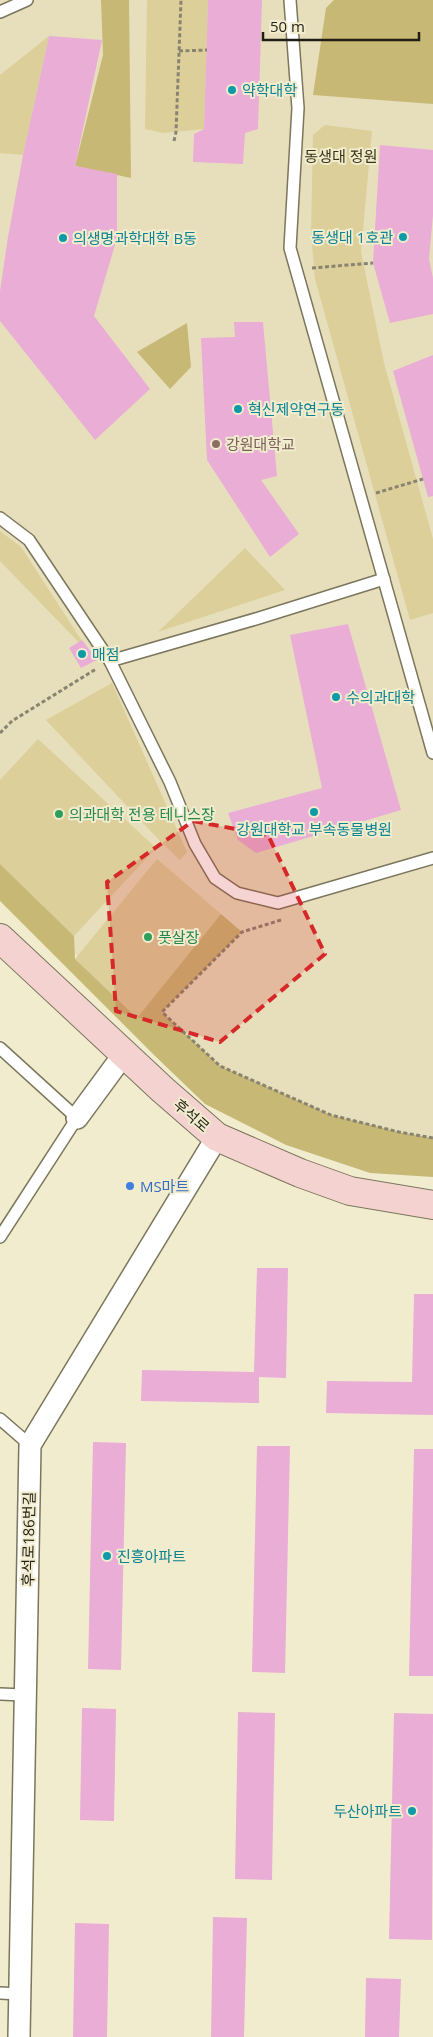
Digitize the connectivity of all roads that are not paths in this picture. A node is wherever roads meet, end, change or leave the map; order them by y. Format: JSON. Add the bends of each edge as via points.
{"nodes":[{"id":1,"x":27,"y":0,"type":"edge"},
{"id":2,"x":291,"y":2,"type":"edge"},
{"id":3,"x":0,"y":12,"type":"edge"},
{"id":4,"x":0,"y":518,"type":"edge"},
{"id":5,"x":384,"y":579,"type":"junction"},
{"id":6,"x":110,"y":661,"type":"junction"},
{"id":7,"x":433,"y":753,"type":"edge"},
{"id":8,"x":433,"y":858,"type":"edge"},
{"id":9,"x":0,"y":938,"type":"edge"},
{"id":10,"x":0,"y":1048,"type":"edge"},
{"id":11,"x":124,"y":1054,"type":"junction"},
{"id":12,"x":77,"y":1118,"type":"junction"},
{"id":13,"x":217,"y":1137,"type":"junction"},
{"id":14,"x":433,"y":1205,"type":"edge"},
{"id":15,"x":0,"y":1237,"type":"edge"},
{"id":16,"x":0,"y":1419,"type":"edge"},
{"id":17,"x":30,"y":1445,"type":"junction"},
{"id":18,"x":0,"y":1694,"type":"edge"},
{"id":19,"x":24,"y":1695,"type":"junction"},
{"id":20,"x":10,"y":1994,"type":"edge"},
{"id":21,"x":19,"y":2037,"type":"edge"}],
"edges":[{"from":1,"to":3,"type":"lane"},
{"from":2,"to":5,"type":"lane","via":[[298,108],[290,248]]},
{"from":4,"to":6,"type":"lane","via":[[29,540]]},
{"from":5,"to":6,"type":"lane"},
{"from":5,"to":7,"type":"lane"},
{"from":6,"to":8,"type":"lane","via":[[170,782],[195,844],[215,878],[237,893],[278,903]]},
{"from":9,"to":11,"type":"street","name":"후석로"},
{"from":10,"to":12,"type":"lane"},
{"from":11,"to":12,"type":"street"},
{"from":11,"to":13,"type":"street","name":"후석로"},
{"from":12,"to":15,"type":"lane"},
{"from":13,"to":14,"type":"street","name":"후석로","via":[[350,1191]]},
{"from":13,"to":17,"type":"street","name":"후석로186번길"},
{"from":16,"to":17,"type":"lane"},
{"from":17,"to":19,"type":"street","name":"후석로186번길"},
{"from":18,"to":19,"type":"lane"},
{"from":19,"to":20,"type":"street","name":"후석로186번길"},
{"from":20,"to":21,"type":"street","name":"후석로186번길"}]}
